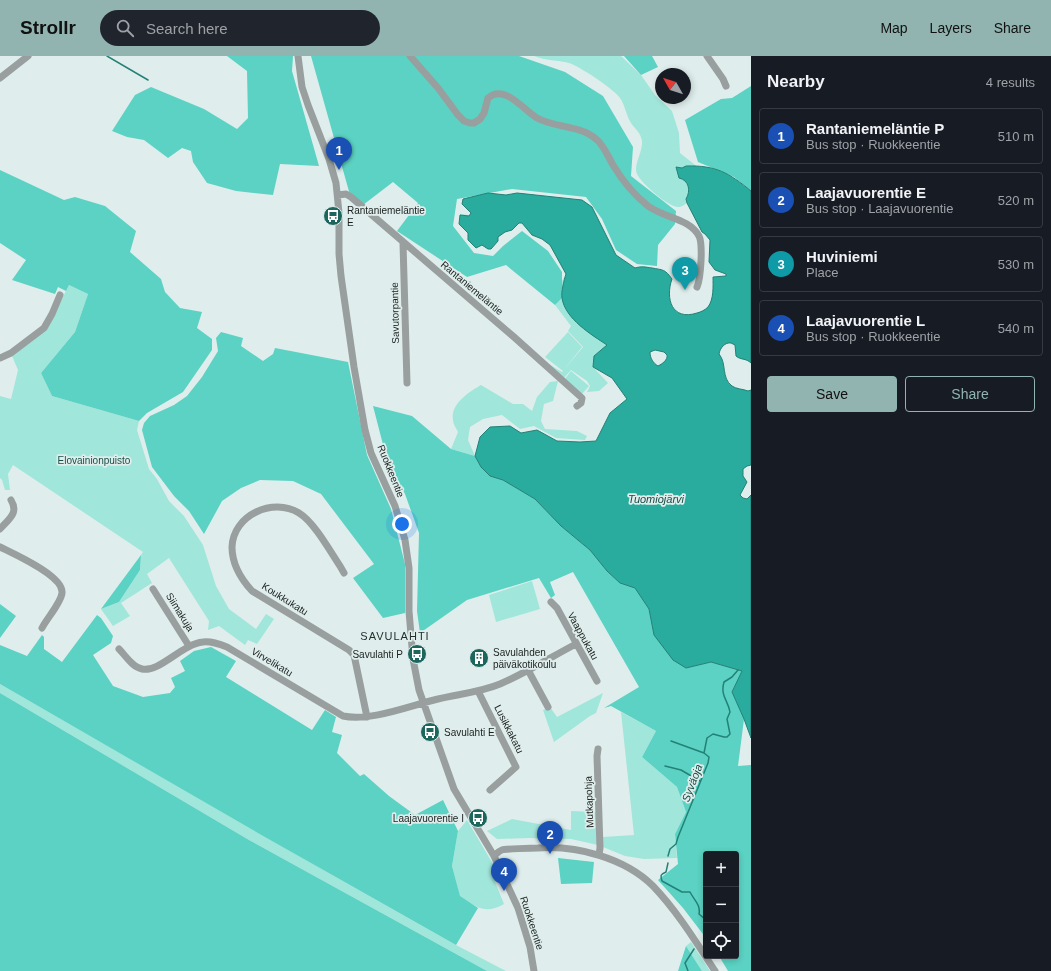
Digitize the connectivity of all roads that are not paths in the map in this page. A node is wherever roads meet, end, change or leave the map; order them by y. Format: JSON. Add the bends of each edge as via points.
{"nodes":[{"id":1,"x":28,"y":56,"type":"edge"},
{"id":2,"x":298,"y":56,"type":"edge"},
{"id":3,"x":410,"y":56,"type":"edge"},
{"id":4,"x":707,"y":56,"type":"edge"},
{"id":5,"x":0,"y":78,"type":"edge"},
{"id":6,"x":726,"y":86,"type":"dead end"},
{"id":7,"x":338,"y":195,"type":"junction"},
{"id":8,"x":403,"y":243,"type":"junction"},
{"id":9,"x":697,"y":286,"type":"dead end"},
{"id":10,"x":60,"y":296,"type":"dead end"},
{"id":11,"x":0,"y":358,"type":"edge"},
{"id":12,"x":407,"y":383,"type":"dead end"},
{"id":13,"x":577,"y":406,"type":"dead end"},
{"id":14,"x":11,"y":500,"type":"dead end"},
{"id":15,"x":0,"y":529,"type":"edge"},
{"id":16,"x":0,"y":547,"type":"edge"},
{"id":17,"x":344,"y":574,"type":"dead end"},
{"id":18,"x":153,"y":589,"type":"dead end"},
{"id":19,"x":552,"y":602,"type":"dead end"},
{"id":20,"x":42,"y":628,"type":"dead end"},
{"id":21,"x":576,"y":644,"type":"junction"},
{"id":22,"x":189,"y":646,"type":"junction"},
{"id":23,"x":119,"y":649,"type":"dead end"},
{"id":24,"x":528,"y":670,"type":"junction"},
{"id":25,"x":597,"y":681,"type":"dead end"},
{"id":26,"x":478,"y":691,"type":"junction"},
{"id":27,"x":424,"y":703,"type":"junction"},
{"id":28,"x":548,"y":707,"type":"dead end"},
{"id":29,"x":367,"y":717,"type":"junction"},
{"id":30,"x":598,"y":749,"type":"dead end"},
{"id":31,"x":490,"y":790,"type":"dead end"},
{"id":32,"x":599,"y":855,"type":"junction"},
{"id":33,"x":494,"y":856,"type":"junction"},
{"id":34,"x":534,"y":971,"type":"edge"},
{"id":35,"x":715,"y":971,"type":"edge"}],
"edges":[{"from":1,"to":5,"type":"street"},
{"from":2,"to":7,"type":"street","name":"Ruokkeentie","via":[[302,87],[329,159]]},
{"from":3,"to":9,"type":"street","via":[[458,115],[467,122],[474,123],[480,119],[488,98],[500,94],[512,98],[539,119],[584,132],[596,139],[635,194],[659,213],[688,224],[700,238],[700,277]]},
{"from":4,"to":6,"type":"street"},
{"from":7,"to":8,"type":"street","name":"Rantaniemeläntie","via":[[346,194],[351,197]]},
{"from":7,"to":27,"type":"street","name":"Ruokkeentie","via":[[341,276],[360,404],[372,453],[400,521],[405,540],[409,568],[413,659]]},
{"from":8,"to":12,"type":"street","name":"Savutorpantie"},
{"from":8,"to":13,"type":"street","name":"Rantaniemeläntie","via":[[514,336],[582,398]]},
{"from":10,"to":11,"type":"street","via":[[44,328],[11,353]]},
{"from":14,"to":15,"type":"street","via":[[15,511]]},
{"from":16,"to":20,"type":"street","via":[[34,564],[59,583],[62,592],[60,600]]},
{"from":17,"to":29,"type":"street","name":"Koukkukatu","via":[[309,521],[294,510],[264,508],[247,518],[238,528],[232,548],[242,580],[252,591],[354,655]]},
{"from":18,"to":22,"type":"street","name":"Siimakuja"},
{"from":19,"to":21,"type":"street","name":"Vaappukatu"},
{"from":21,"to":24,"type":"street","name":"Virvelikatu"},
{"from":21,"to":25,"type":"street","name":"Vaappukatu"},
{"from":22,"to":23,"type":"street","name":"Virvelikatu","via":[[149,670],[133,664]]},
{"from":22,"to":29,"type":"street","name":"Virvelikatu","via":[[212,642],[227,647],[343,716]]},
{"from":24,"to":26,"type":"street","name":"Virvelikatu","via":[[500,684]]},
{"from":24,"to":28,"type":"street"},
{"from":26,"to":27,"type":"street","name":"Virvelikatu"},
{"from":26,"to":31,"type":"street","name":"Lusikkakatu","via":[[516,767]]},
{"from":27,"to":29,"type":"street","name":"Virvelikatu"},
{"from":27,"to":33,"type":"street","name":"Ruokkeentie","via":[[454,789]]},
{"from":30,"to":32,"type":"street","name":"Mutkapohja"},
{"from":32,"to":33,"type":"street","via":[[550,847],[502,850]]},
{"from":32,"to":35,"type":"street","via":[[630,868],[652,885],[676,913]]},
{"from":33,"to":34,"type":"street","name":"Ruokkeentie","via":[[518,908],[530,947]]}]}
